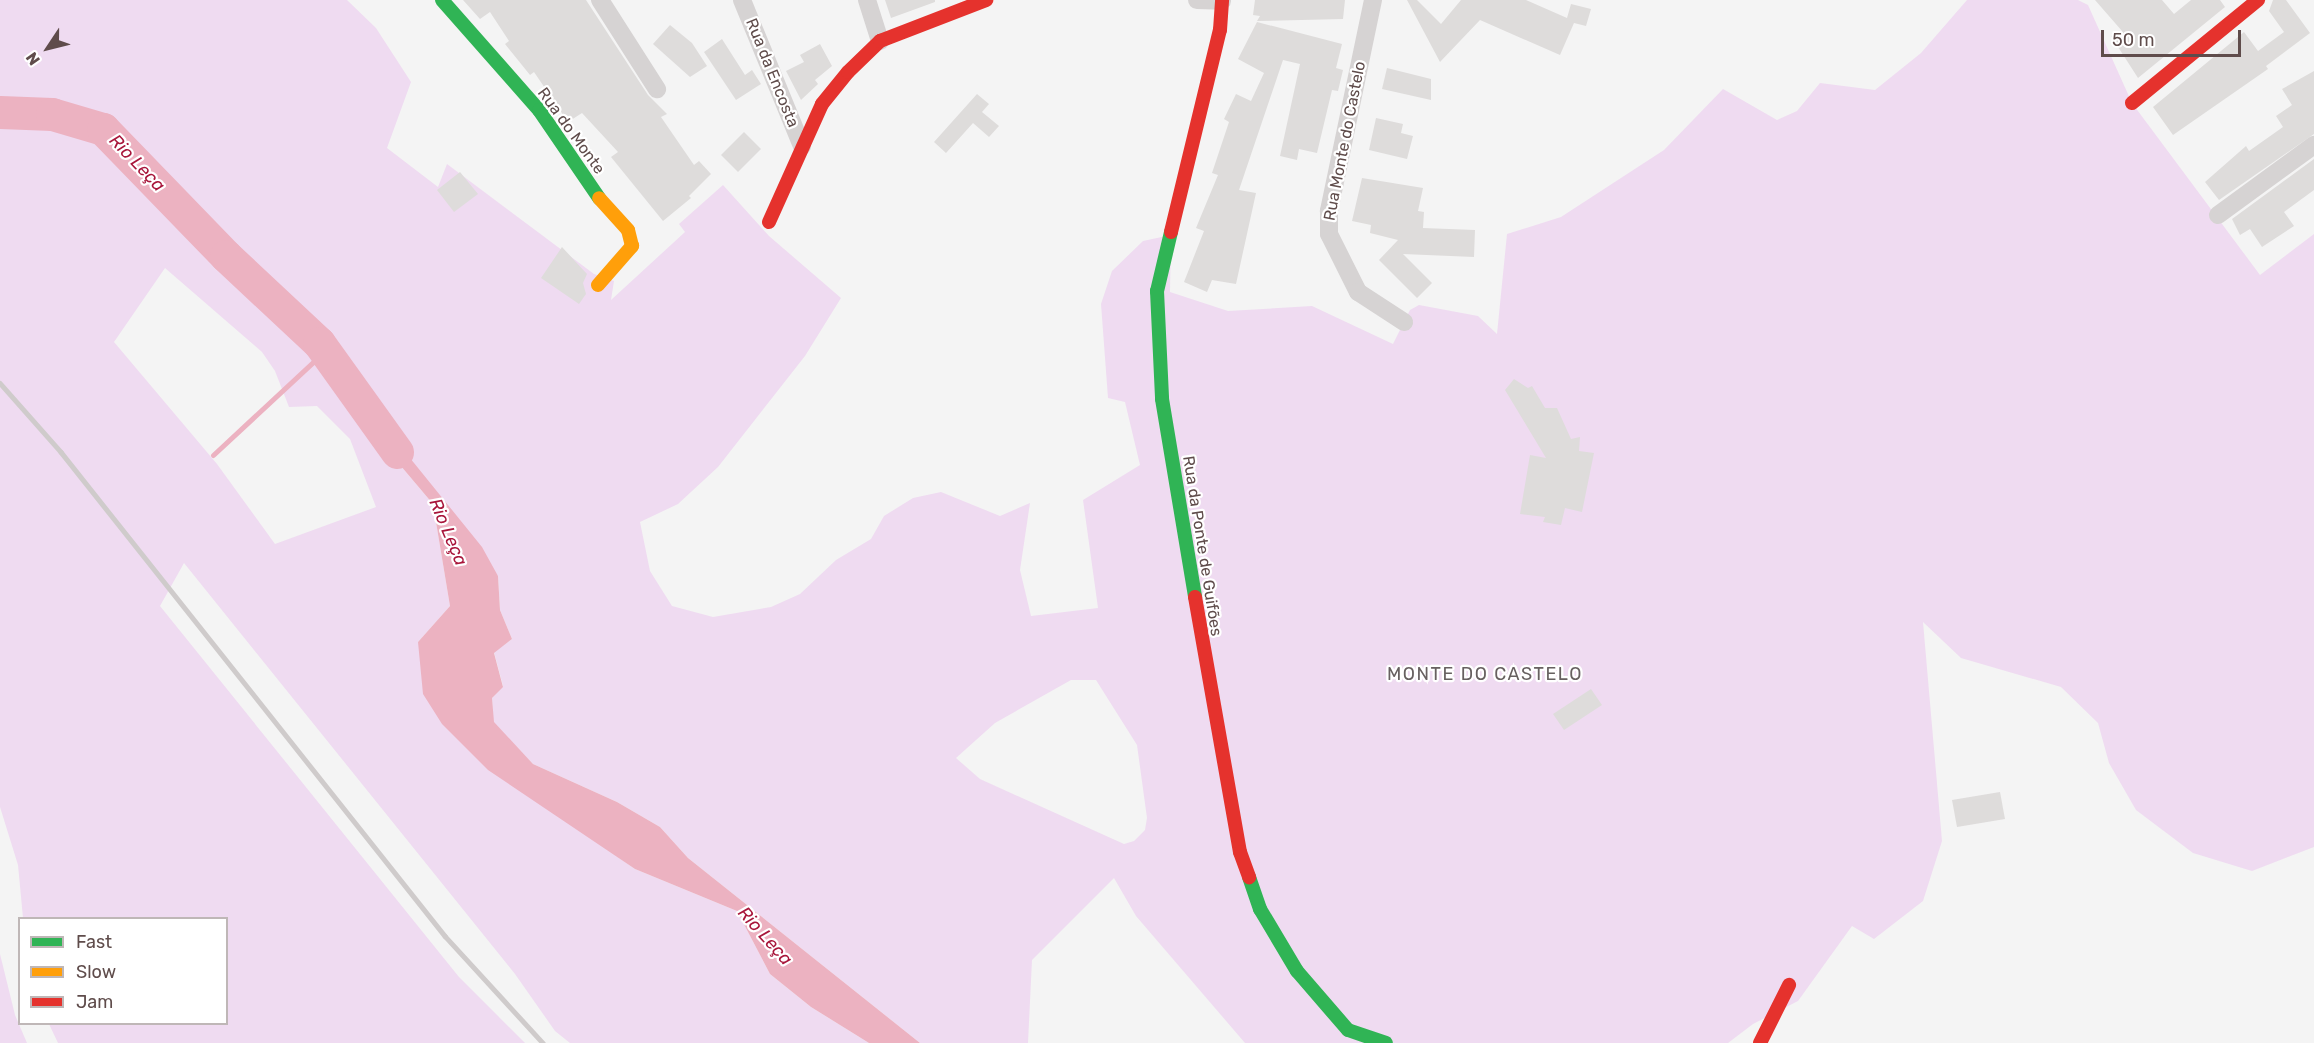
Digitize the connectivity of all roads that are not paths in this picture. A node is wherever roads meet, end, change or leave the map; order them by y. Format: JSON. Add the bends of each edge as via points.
{"nodes":[{"id":1,"x":442,"y":0,"type":"edge"},
{"id":2,"x":600,"y":0,"type":"edge"},
{"id":3,"x":742,"y":0,"type":"edge"},
{"id":4,"x":867,"y":0,"type":"edge"},
{"id":5,"x":986,"y":0,"type":"edge"},
{"id":6,"x":1197,"y":0,"type":"edge"},
{"id":7,"x":1373,"y":0,"type":"edge"},
{"id":8,"x":2258,"y":0,"type":"edge"},
{"id":9,"x":1222,"y":1,"type":"edge"},
{"id":10,"x":880,"y":41,"type":"junction"},
{"id":11,"x":657,"y":89,"type":"dead end"},
{"id":12,"x":2132,"y":104,"type":"dead end"},
{"id":13,"x":2314,"y":145,"type":"edge"},
{"id":14,"x":802,"y":146,"type":"junction"},
{"id":15,"x":2218,"y":215,"type":"dead end"},
{"id":16,"x":769,"y":222,"type":"dead end"},
{"id":17,"x":598,"y":285,"type":"dead end"},
{"id":18,"x":1404,"y":322,"type":"dead end"},
{"id":19,"x":1789,"y":985,"type":"dead end"},
{"id":20,"x":1386,"y":1043,"type":"edge"},
{"id":21,"x":1760,"y":1043,"type":"edge"}],
"edges":[{"from":1,"to":17,"type":"street","name":"Rua do Monte","via":[[539,110],[587,183],[628,230],[632,246]]},
{"from":2,"to":11,"type":"street"},
{"from":3,"to":14,"type":"street","name":"Rua da Encosta"},
{"from":4,"to":10,"type":"street"},
{"from":5,"to":10,"type":"street"},
{"from":6,"to":9,"type":"street"},
{"from":7,"to":18,"type":"street","name":"Rua Monte do Castelo","via":[[1329,211],[1329,234],[1358,292]]},
{"from":8,"to":12,"type":"street"},
{"from":9,"to":20,"type":"street","name":"Rua da Ponte de Guifões","via":[[1220,30],[1157,291],[1162,399],[1173,474],[1240,852],[1260,909],[1297,971],[1348,1030]]},
{"from":10,"to":14,"type":"street","via":[[822,104]]},
{"from":13,"to":15,"type":"street"},
{"from":14,"to":16,"type":"street"},
{"from":19,"to":21,"type":"street"}]}
